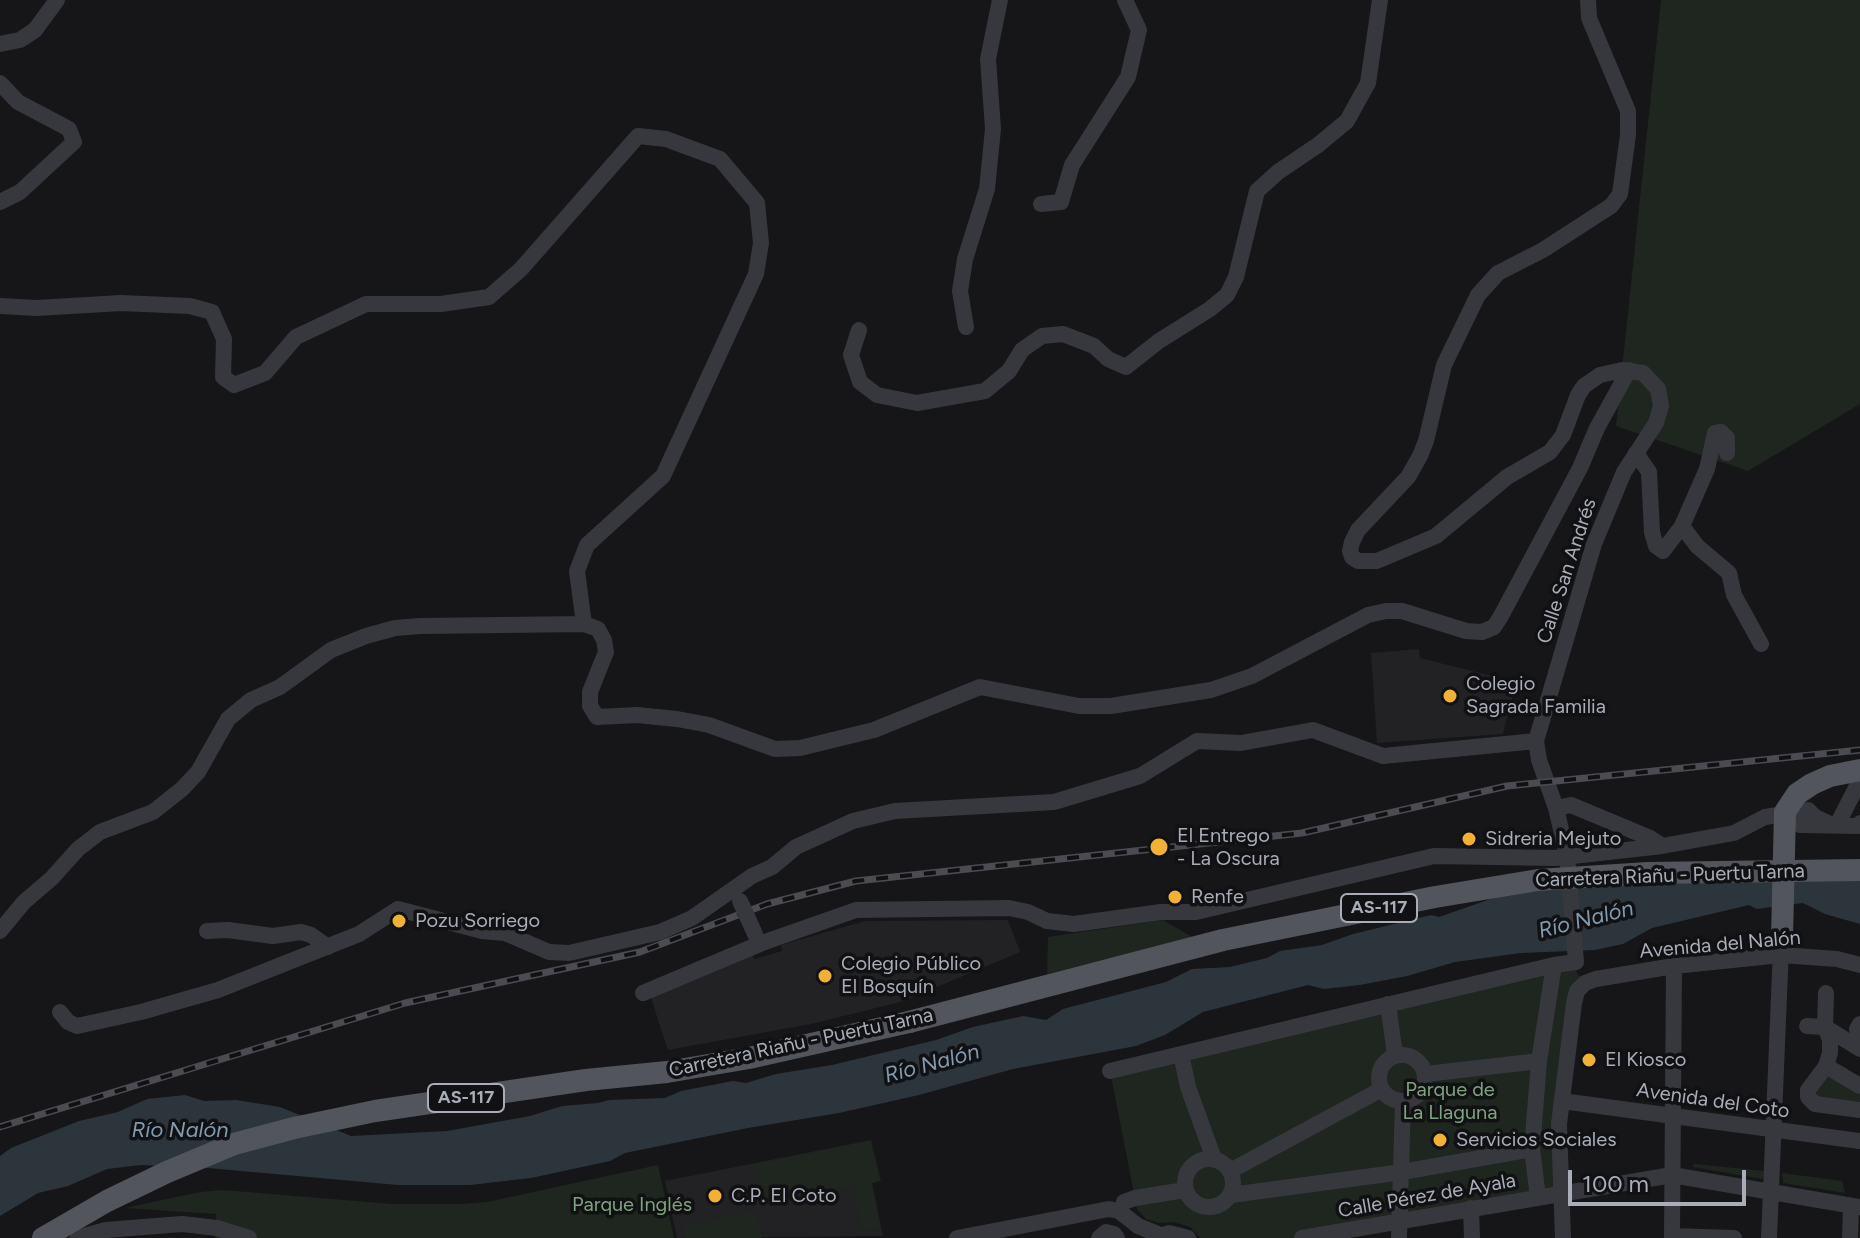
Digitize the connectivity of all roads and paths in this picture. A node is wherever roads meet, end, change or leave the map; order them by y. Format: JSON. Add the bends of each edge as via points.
{"nodes":[{"id":1,"x":57,"y":0,"type":"edge"},
{"id":2,"x":1000,"y":0,"type":"edge"},
{"id":3,"x":1125,"y":0,"type":"edge"},
{"id":4,"x":1380,"y":0,"type":"edge"},
{"id":5,"x":1588,"y":0,"type":"edge"},
{"id":6,"x":0,"y":44,"type":"edge"},
{"id":7,"x":0,"y":83,"type":"edge"},
{"id":8,"x":0,"y":202,"type":"edge"},
{"id":9,"x":1041,"y":204,"type":"dead end"},
{"id":10,"x":0,"y":306,"type":"edge"},
{"id":11,"x":966,"y":327,"type":"dead end"},
{"id":12,"x":859,"y":330,"type":"dead end"},
{"id":13,"x":1629,"y":370,"type":"junction"},
{"id":14,"x":1636,"y":453,"type":"junction"},
{"id":15,"x":1727,"y":453,"type":"dead end"},
{"id":16,"x":1682,"y":526,"type":"junction"},
{"id":17,"x":584,"y":624,"type":"junction"},
{"id":18,"x":1761,"y":644,"type":"dead end"},
{"id":19,"x":1536,"y":741,"type":"junction"},
{"id":20,"x":1855,"y":776,"type":"edge"},
{"id":21,"x":1556,"y":808,"type":"junction"},
{"id":22,"x":1785,"y":821,"type":"junction"},
{"id":23,"x":1860,"y":823,"type":"edge"},
{"id":24,"x":1834,"y":824,"type":"junction"},
{"id":25,"x":1662,"y":846,"type":"junction"},
{"id":26,"x":1568,"y":860,"type":"junction"},
{"id":27,"x":1860,"y":870,"type":"edge"},
{"id":28,"x":737,"y":896,"type":"junction"},
{"id":29,"x":0,"y":931,"type":"edge"},
{"id":30,"x":207,"y":931,"type":"dead end"},
{"id":31,"x":758,"y":939,"type":"junction"},
{"id":32,"x":1782,"y":946,"type":"junction"},
{"id":33,"x":328,"y":947,"type":"junction"},
{"id":34,"x":1554,"y":965,"type":"junction"},
{"id":35,"x":1860,"y":965,"type":"edge"},
{"id":36,"x":1674,"y":966,"type":"junction"},
{"id":37,"x":1579,"y":973,"type":"junction"},
{"id":38,"x":643,"y":993,"type":"dead end"},
{"id":39,"x":1826,"y":993,"type":"dead end"},
{"id":40,"x":1388,"y":1004,"type":"junction"},
{"id":41,"x":60,"y":1012,"type":"dead end"},
{"id":42,"x":1860,"y":1024,"type":"edge"},
{"id":43,"x":1807,"y":1026,"type":"dead end"},
{"id":44,"x":1825,"y":1027,"type":"junction"},
{"id":45,"x":1860,"y":1041,"type":"edge"},
{"id":46,"x":1860,"y":1049,"type":"edge"},
{"id":47,"x":1181,"y":1054,"type":"junction"},
{"id":48,"x":1395,"y":1055,"type":"junction"},
{"id":49,"x":1539,"y":1061,"type":"junction"},
{"id":50,"x":1826,"y":1066,"type":"junction"},
{"id":51,"x":1110,"y":1071,"type":"dead end"},
{"id":52,"x":1426,"y":1074,"type":"junction"},
{"id":53,"x":1860,"y":1086,"type":"edge"},
{"id":54,"x":1382,"y":1089,"type":"junction"},
{"id":55,"x":1403,"y":1101,"type":"junction"},
{"id":56,"x":1562,"y":1101,"type":"junction"},
{"id":57,"x":1860,"y":1110,"type":"edge"},
{"id":58,"x":1673,"y":1116,"type":"junction"},
{"id":59,"x":1774,"y":1130,"type":"junction"},
{"id":60,"x":1860,"y":1141,"type":"edge"},
{"id":61,"x":1532,"y":1149,"type":"junction"},
{"id":62,"x":1214,"y":1159,"type":"junction"},
{"id":63,"x":1230,"y":1171,"type":"junction"},
{"id":64,"x":1402,"y":1172,"type":"junction"},
{"id":65,"x":1672,"y":1175,"type":"junction"},
{"id":66,"x":1185,"y":1190,"type":"junction"},
{"id":67,"x":1560,"y":1193,"type":"junction"},
{"id":68,"x":1772,"y":1193,"type":"junction"},
{"id":69,"x":1231,"y":1195,"type":"junction"},
{"id":70,"x":1538,"y":1197,"type":"junction"},
{"id":71,"x":1124,"y":1202,"type":"dead end"},
{"id":72,"x":1856,"y":1207,"type":"edge"},
{"id":73,"x":1471,"y":1208,"type":"junction"},
{"id":74,"x":1399,"y":1220,"type":"junction"},
{"id":75,"x":1136,"y":1230,"type":"edge"},
{"id":76,"x":1157,"y":1236,"type":"edge"},
{"id":77,"x":1312,"y":1237,"type":"edge"},
{"id":78,"x":1672,"y":1237,"type":"edge"},
{"id":79,"x":43,"y":1238,"type":"edge"},
{"id":80,"x":77,"y":1238,"type":"edge"},
{"id":81,"x":249,"y":1238,"type":"edge"},
{"id":82,"x":957,"y":1238,"type":"edge"},
{"id":83,"x":1099,"y":1238,"type":"edge"},
{"id":84,"x":1117,"y":1238,"type":"edge"},
{"id":85,"x":1188,"y":1238,"type":"edge"},
{"id":86,"x":1399,"y":1238,"type":"edge"},
{"id":87,"x":1472,"y":1238,"type":"edge"},
{"id":88,"x":1563,"y":1238,"type":"edge"},
{"id":89,"x":1734,"y":1238,"type":"edge"},
{"id":90,"x":1769,"y":1238,"type":"edge"},
{"id":91,"x":1850,"y":1238,"type":"edge"}],
"edges":[{"from":1,"to":6,"type":"street","via":[[35,30]]},
{"from":2,"to":11,"type":"street","via":[[988,59],[993,129],[987,189],[960,291]]},
{"from":3,"to":9,"type":"street","via":[[1139,30],[1128,77],[1072,165],[1061,202]]},
{"from":4,"to":12,"type":"street","via":[[1368,83],[1347,121],[1257,191],[1227,295],[1126,367],[1063,334],[1042,336],[985,391],[917,403],[877,395],[860,382],[851,355]]},
{"from":5,"to":13,"type":"street","via":[[1589,18],[1628,111],[1620,194],[1611,206],[1498,273],[1478,295],[1444,365],[1420,456],[1402,485],[1358,530],[1352,557],[1377,561],[1436,536],[1507,477],[1559,443],[1584,386],[1600,375]]},
{"from":7,"to":8,"type":"street","via":[[18,102],[69,129],[74,142],[20,192]]},
{"from":10,"to":17,"type":"street","via":[[135,303],[212,312],[224,339],[223,377],[234,385],[265,373],[296,337],[366,304],[441,304],[489,297],[521,269],[638,136],[666,139],[720,159],[757,203],[761,243],[756,274],[663,476],[587,545],[577,571]]},
{"from":13,"to":14,"type":"street","name":"Calle San Andrés","via":[[1651,379],[1661,396],[1656,423]]},
{"from":13,"to":17,"type":"street","via":[[1501,616],[1482,632],[1386,611],[1368,615],[1252,676],[1211,690],[1079,706],[980,687],[874,730],[775,749],[677,719],[597,717],[590,692],[606,652],[598,629]]},
{"from":14,"to":16,"type":"street","via":[[1649,472],[1656,546],[1663,551]]},
{"from":14,"to":19,"type":"street","name":"Calle San Andrés","via":[[1594,544]]},
{"from":15,"to":16,"type":"street","via":[[1727,438],[1715,433],[1707,469]]},
{"from":16,"to":18,"type":"street","via":[[1729,573],[1734,595]]},
{"from":17,"to":29,"type":"street","via":[[395,628],[331,650],[228,719],[198,772],[182,789],[153,812],[100,832],[78,849]]},
{"from":19,"to":21,"type":"street"},
{"from":19,"to":28,"type":"street","via":[[1383,756],[1313,730],[1241,743],[1197,741],[1140,776],[1054,802],[895,811],[853,821],[796,847],[752,876]]},
{"from":20,"to":22,"type":"main road","via":[[1812,784],[1797,794]]},
{"from":20,"to":24,"type":"street","via":[[1857,786]]},
{"from":21,"to":25,"type":"street","via":[[1571,805]]},
{"from":21,"to":26,"type":"street"},
{"from":22,"to":24,"type":"street"},
{"from":22,"to":25,"type":"street","via":[[1765,817],[1734,833]]},
{"from":22,"to":32,"type":"main road"},
{"from":23,"to":24,"type":"street"},
{"from":25,"to":26,"type":"street"},
{"from":26,"to":31,"type":"street","via":[[1434,856],[1196,912],[1074,924],[1009,908],[856,910]]},
{"from":26,"to":37,"type":"street"},
{"from":27,"to":79,"type":"main road","name":"Carretera Riañu - Puertu Tarna","number":"AS-117","bridge":true,"via":[[1538,880],[1223,940],[749,1058],[375,1111],[234,1144],[107,1201]]},
{"from":28,"to":31,"type":"street","bridge":true},
{"from":28,"to":33,"type":"street","via":[[660,932],[569,953],[549,952],[505,933],[398,909]]},
{"from":30,"to":33,"type":"street","via":[[273,936],[301,932]]},
{"from":31,"to":38,"type":"street"},
{"from":32,"to":35,"type":"street","name":"Avenida del Nalón"},
{"from":32,"to":36,"type":"street","name":"Avenida del Nalón"},
{"from":32,"to":59,"type":"street"},
{"from":33,"to":41,"type":"street","via":[[218,990],[141,1012],[77,1026]]},
{"from":34,"to":37,"type":"street"},
{"from":34,"to":40,"type":"street"},
{"from":34,"to":49,"type":"street"},
{"from":36,"to":37,"type":"street","name":"Avenida del Nalón","via":[[1596,979]]},
{"from":36,"to":58,"type":"street"},
{"from":37,"to":56,"type":"street"},
{"from":39,"to":44,"type":"street"},
{"from":40,"to":47,"type":"street"},
{"from":40,"to":48,"type":"street"},
{"from":42,"to":45,"type":"street"},
{"from":43,"to":44,"type":"street"},
{"from":44,"to":46,"type":"street"},
{"from":44,"to":50,"type":"street","via":[[1830,1040]]},
{"from":47,"to":51,"type":"street"},
{"from":47,"to":62,"type":"street"},
{"from":48,"to":52,"type":"street","via":[[1418,1060]]},
{"from":48,"to":54,"type":"street","via":[[1381,1069]]},
{"from":49,"to":52,"type":"street"},
{"from":49,"to":61,"type":"street"},
{"from":50,"to":53,"type":"street"},
{"from":50,"to":57,"type":"street","via":[[1808,1090],[1809,1100]]},
{"from":52,"to":55,"type":"street","via":[[1423,1090]]},
{"from":54,"to":55,"type":"street"},
{"from":54,"to":63,"type":"street"},
{"from":55,"to":64,"type":"street"},
{"from":56,"to":58,"type":"street","name":"Avenida del Coto"},
{"from":56,"to":67,"type":"street"},
{"from":58,"to":59,"type":"street","name":"Avenida del Coto"},
{"from":58,"to":65,"type":"street"},
{"from":59,"to":60,"type":"street","name":"Avenida del Coto"},
{"from":59,"to":68,"type":"street"},
{"from":61,"to":64,"type":"street"},
{"from":61,"to":70,"type":"street"},
{"from":62,"to":63,"type":"street"},
{"from":62,"to":66,"type":"street","via":[[1193,1165]]},
{"from":63,"to":69,"type":"street"},
{"from":64,"to":69,"type":"street"},
{"from":64,"to":74,"type":"street"},
{"from":65,"to":67,"type":"street","name":"Calle Pérez de Ayala"},
{"from":65,"to":68,"type":"street","name":"Calle Pérez de Ayala"},
{"from":65,"to":78,"type":"street"},
{"from":66,"to":69,"type":"street","via":[[1195,1204],[1211,1208]]},
{"from":66,"to":71,"type":"street"},
{"from":67,"to":70,"type":"street","name":"Calle Pérez de Ayala"},
{"from":67,"to":88,"type":"street"},
{"from":68,"to":72,"type":"street","name":"Calle Pérez de Ayala"},
{"from":68,"to":90,"type":"street"},
{"from":70,"to":73,"type":"street","name":"Calle Pérez de Ayala"},
{"from":72,"to":91,"type":"street"},
{"from":73,"to":74,"type":"street","name":"Calle Pérez de Ayala"},
{"from":73,"to":87,"type":"street"},
{"from":74,"to":77,"type":"street","name":"Calle Pérez de Ayala"},
{"from":74,"to":86,"type":"street"},
{"from":75,"to":76,"type":"street"},
{"from":75,"to":82,"type":"street","via":[[1119,1211],[1109,1209]]},
{"from":76,"to":85,"type":"street"},
{"from":78,"to":89,"type":"street"},
{"from":80,"to":81,"type":"street","via":[[106,1230],[182,1224]]},
{"from":83,"to":84,"type":"street","via":[[1110,1232]]}]}
